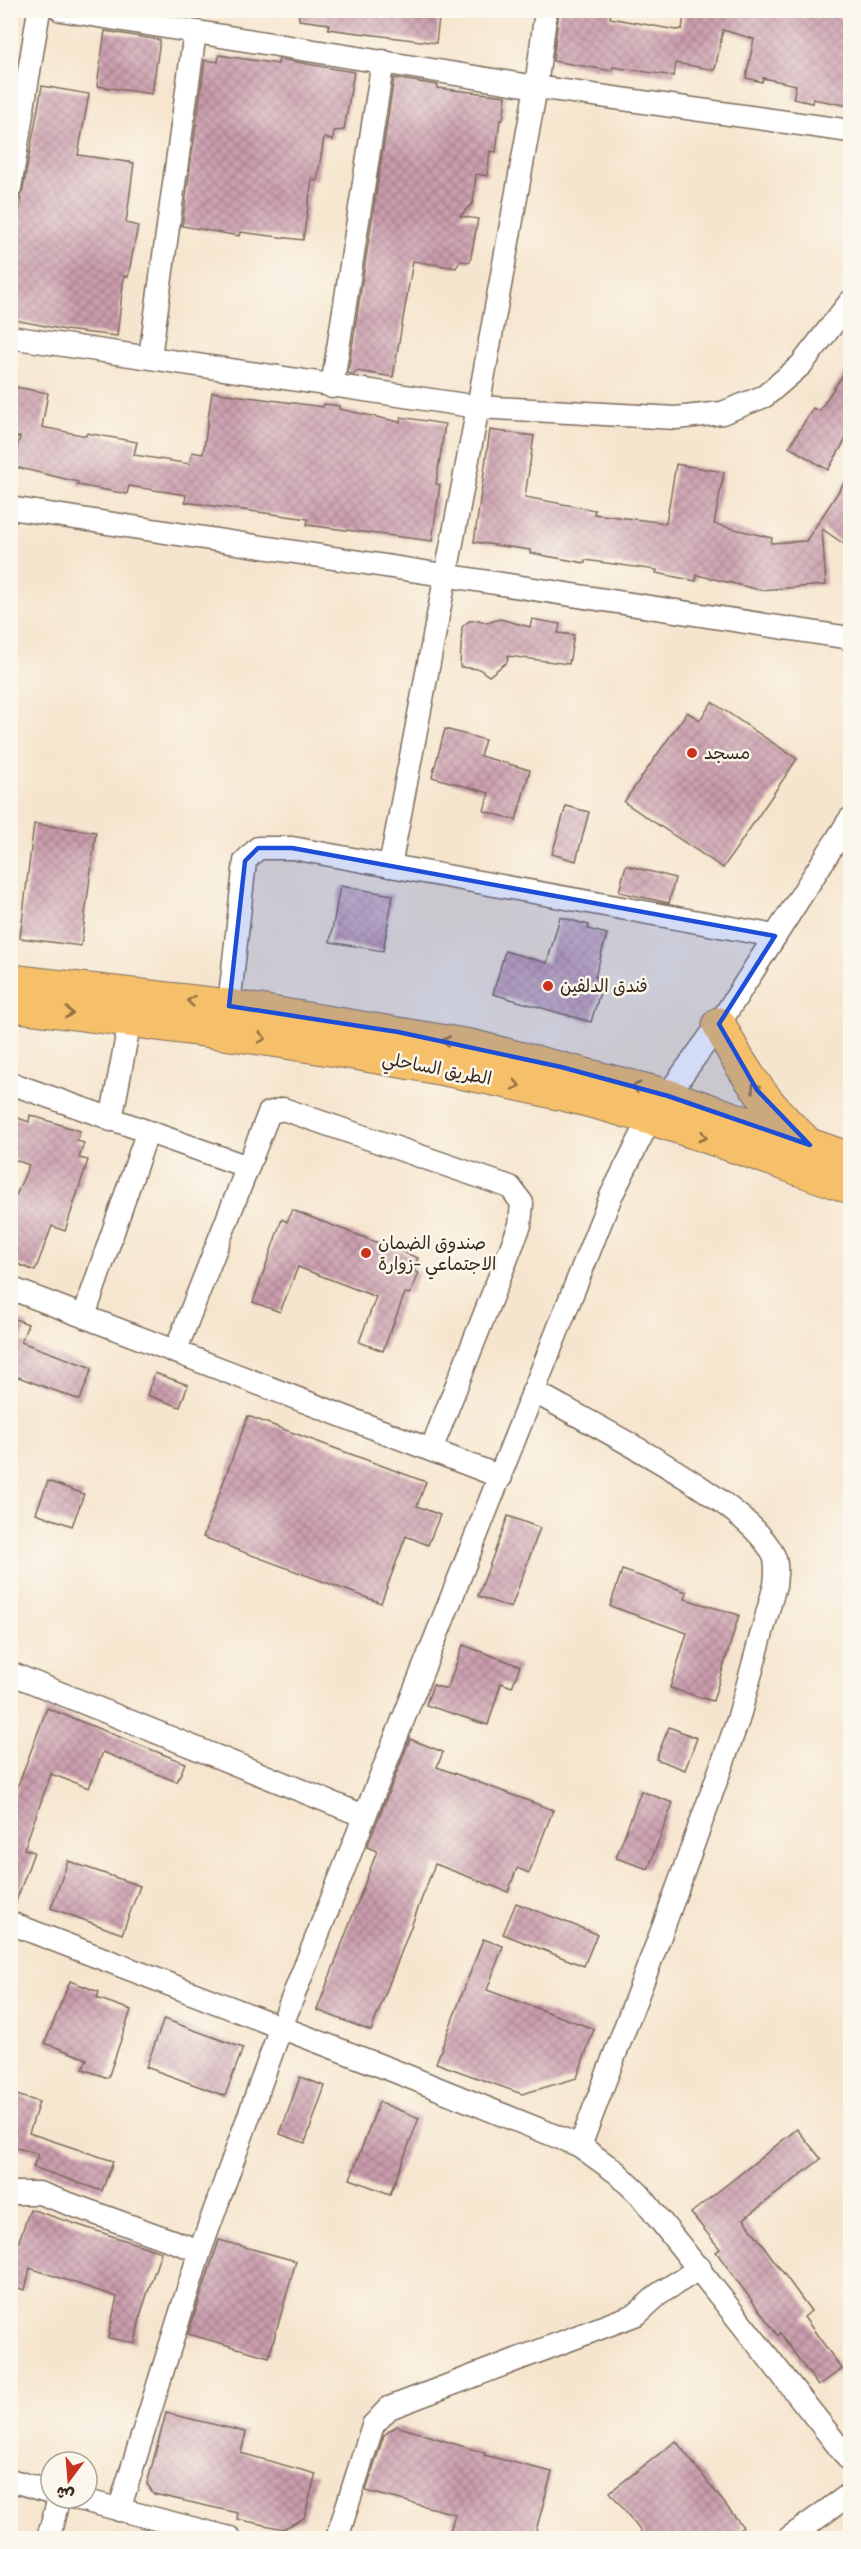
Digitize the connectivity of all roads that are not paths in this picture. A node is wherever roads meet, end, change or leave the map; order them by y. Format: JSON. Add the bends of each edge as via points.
{"nodes":[{"id":1,"x":39,"y":10,"type":"edge"},
{"id":2,"x":61,"y":10,"type":"edge"},
{"id":3,"x":546,"y":10,"type":"edge"},
{"id":4,"x":195,"y":32,"type":"junction"},
{"id":5,"x":383,"y":61,"type":"junction"},
{"id":6,"x":536,"y":87,"type":"junction"},
{"id":7,"x":850,"y":131,"type":"edge"},
{"id":8,"x":10,"y":188,"type":"edge"},
{"id":9,"x":850,"y":302,"type":"edge"},
{"id":10,"x":10,"y":337,"type":"edge"},
{"id":11,"x":150,"y":357,"type":"junction"},
{"id":12,"x":332,"y":387,"type":"junction"},
{"id":13,"x":478,"y":408,"type":"junction"},
{"id":14,"x":10,"y":508,"type":"edge"},
{"id":15,"x":447,"y":576,"type":"junction"},
{"id":16,"x":850,"y":637,"type":"edge"},
{"id":17,"x":850,"y":819,"type":"edge"},
{"id":18,"x":390,"y":866,"type":"junction"},
{"id":19,"x":775,"y":936,"type":"junction"},
{"id":20,"x":10,"y":981,"type":"edge"},
{"id":21,"x":10,"y":1005,"type":"edge"},
{"id":22,"x":229,"y":1006,"type":"junction"},
{"id":23,"x":130,"y":1020,"type":"junction"},
{"id":24,"x":719,"y":1024,"type":"junction"},
{"id":25,"x":10,"y":1083,"type":"edge"},
{"id":26,"x":659,"y":1108,"type":"junction"},
{"id":27,"x":111,"y":1120,"type":"junction"},
{"id":28,"x":147,"y":1133,"type":"junction"},
{"id":29,"x":810,"y":1145,"type":"junction"},
{"id":30,"x":850,"y":1159,"type":"edge"},
{"id":31,"x":248,"y":1167,"type":"junction"},
{"id":32,"x":850,"y":1187,"type":"edge"},
{"id":33,"x":10,"y":1288,"type":"edge"},
{"id":34,"x":84,"y":1316,"type":"junction"},
{"id":35,"x":176,"y":1352,"type":"junction"},
{"id":36,"x":533,"y":1391,"type":"junction"},
{"id":37,"x":431,"y":1450,"type":"junction"},
{"id":38,"x":501,"y":1477,"type":"junction"},
{"id":39,"x":10,"y":1673,"type":"edge"},
{"id":40,"x":364,"y":1816,"type":"junction"},
{"id":41,"x":10,"y":1923,"type":"edge"},
{"id":42,"x":281,"y":2027,"type":"junction"},
{"id":43,"x":580,"y":2146,"type":"junction"},
{"id":44,"x":10,"y":2193,"type":"edge"},
{"id":45,"x":200,"y":2251,"type":"junction"},
{"id":46,"x":700,"y":2268,"type":"junction"},
{"id":47,"x":850,"y":2461,"type":"edge"},
{"id":48,"x":10,"y":2480,"type":"edge"},
{"id":49,"x":39,"y":2488,"type":"edge"},
{"id":50,"x":850,"y":2494,"type":"edge"},
{"id":51,"x":99,"y":2505,"type":"edge"},
{"id":52,"x":56,"y":2510,"type":"edge"},
{"id":53,"x":119,"y":2510,"type":"junction"},
{"id":54,"x":48,"y":2538,"type":"edge"},
{"id":55,"x":230,"y":2538,"type":"edge"},
{"id":56,"x":338,"y":2538,"type":"edge"},
{"id":57,"x":789,"y":2538,"type":"edge"}],
"edges":[{"from":1,"to":8,"type":"street"},
{"from":2,"to":4,"type":"street"},
{"from":3,"to":6,"type":"street"},
{"from":4,"to":5,"type":"street"},
{"from":4,"to":11,"type":"street"},
{"from":5,"to":6,"type":"street"},
{"from":5,"to":12,"type":"street"},
{"from":6,"to":7,"type":"street"},
{"from":6,"to":13,"type":"street"},
{"from":9,"to":13,"type":"street","via":[[782,383],[765,396],[722,413],[676,418]]},
{"from":10,"to":11,"type":"street"},
{"from":11,"to":12,"type":"street"},
{"from":12,"to":13,"type":"street"},
{"from":13,"to":15,"type":"street"},
{"from":14,"to":15,"type":"street"},
{"from":15,"to":16,"type":"street"},
{"from":15,"to":18,"type":"street"},
{"from":17,"to":19,"type":"street"},
{"from":18,"to":19,"type":"street"},
{"from":18,"to":22,"type":"street","via":[[292,848],[258,848],[245,861]]},
{"from":19,"to":24,"type":"street"},
{"from":22,"to":20,"type":"highway","name":"الطريق الساحلي","one_way":true},
{"from":21,"to":23,"type":"highway","name":"الطريق الساحلي","one_way":true},
{"from":26,"to":22,"type":"highway","name":"الطريق الساحلي","one_way":true,"via":[[471,1046]]},
{"from":23,"to":26,"type":"highway","name":"الطريق الساحلي","one_way":true,"via":[[400,1060],[580,1099]]},
{"from":23,"to":27,"type":"street"},
{"from":24,"to":26,"type":"street"},
{"from":29,"to":24,"type":"highway","one_way":true,"via":[[757,1090]]},
{"from":25,"to":27,"type":"street"},
{"from":26,"to":29,"type":"highway","name":"الطريق الساحلي"},
{"from":26,"to":32,"type":"highway","name":"الطريق الساحلي","one_way":true},
{"from":26,"to":36,"type":"street","via":[[611,1196]]},
{"from":27,"to":28,"type":"street"},
{"from":28,"to":31,"type":"street"},
{"from":28,"to":34,"type":"street"},
{"from":29,"to":30,"type":"highway","name":"الطريق الساحلي"},
{"from":31,"to":35,"type":"street"},
{"from":31,"to":37,"type":"street","via":[[269,1113],[283,1108],[510,1187],[522,1203],[520,1225]]},
{"from":33,"to":34,"type":"street"},
{"from":34,"to":35,"type":"street"},
{"from":35,"to":37,"type":"street"},
{"from":36,"to":38,"type":"street"},
{"from":36,"to":43,"type":"street","via":[[695,1484],[752,1527],[776,1562],[776,1585],[738,1720]]},
{"from":37,"to":38,"type":"street"},
{"from":38,"to":40,"type":"street"},
{"from":39,"to":40,"type":"street"},
{"from":40,"to":42,"type":"street"},
{"from":41,"to":42,"type":"street"},
{"from":42,"to":43,"type":"street"},
{"from":42,"to":45,"type":"street"},
{"from":43,"to":46,"type":"street","via":[[640,2195]]},
{"from":44,"to":45,"type":"street","via":[[39,2193]]},
{"from":45,"to":53,"type":"street"},
{"from":46,"to":47,"type":"street"},
{"from":46,"to":56,"type":"street","via":[[659,2294],[638,2314],[389,2408],[373,2425]]},
{"from":48,"to":49,"type":"street"},
{"from":50,"to":57,"type":"street"},
{"from":51,"to":53,"type":"street"},
{"from":52,"to":54,"type":"street"},
{"from":53,"to":55,"type":"street"}]}
